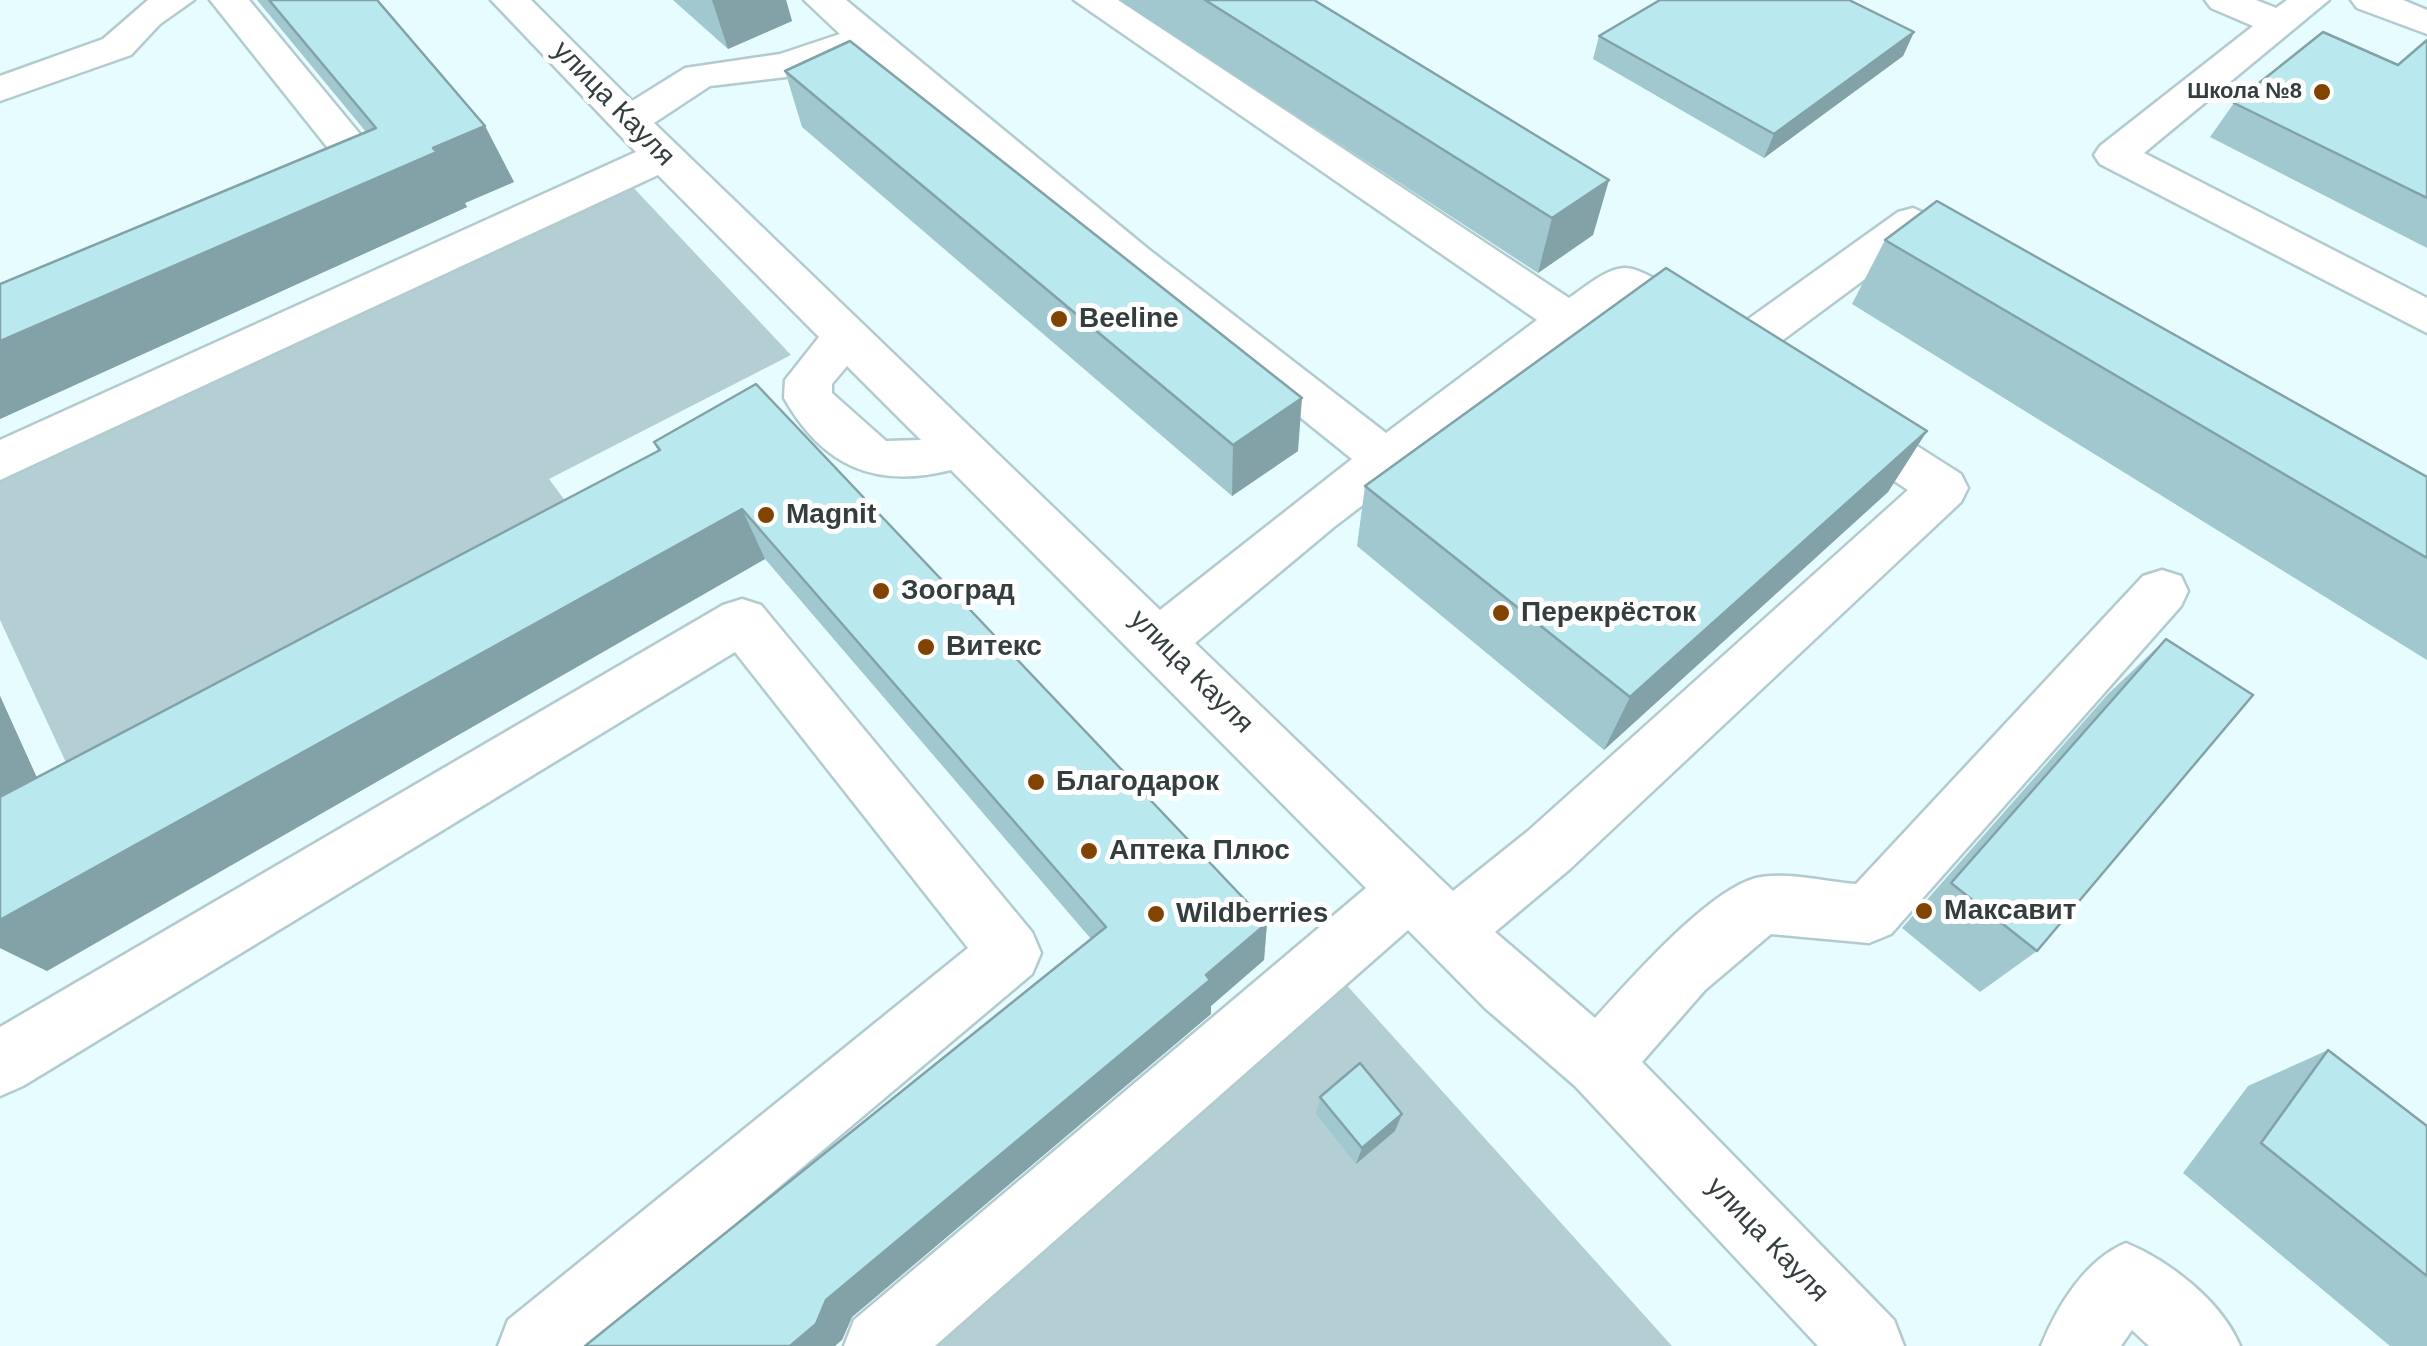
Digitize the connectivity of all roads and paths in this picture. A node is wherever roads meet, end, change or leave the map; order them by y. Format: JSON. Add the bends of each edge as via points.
{"nodes":[{"id":1,"x":175,"y":0,"type":"edge"},
{"id":2,"x":229,"y":0,"type":"edge"},
{"id":3,"x":510,"y":0,"type":"edge"},
{"id":4,"x":1093,"y":0,"type":"edge"},
{"id":5,"x":2224,"y":0,"type":"edge"},
{"id":6,"x":2370,"y":0,"type":"edge"},
{"id":7,"x":2294,"y":12,"type":"edge"},
{"id":8,"x":851,"y":15,"type":"edge"},
{"id":9,"x":2427,"y":23,"type":"edge"},
{"id":10,"x":0,"y":89,"type":"edge"},
{"id":11,"x":646,"y":138,"type":"junction"},
{"id":12,"x":320,"y":200,"type":"edge"},
{"id":13,"x":1985,"y":263,"type":"edge"},
{"id":14,"x":2427,"y":317,"type":"edge"},
{"id":15,"x":1569,"y":320,"type":"junction"},
{"id":16,"x":846,"y":334,"type":"junction"},
{"id":17,"x":1734,"y":352,"type":"junction"},
{"id":18,"x":961,"y":449,"type":"junction"},
{"id":19,"x":1385,"y":459,"type":"junction"},
{"id":20,"x":0,"y":460,"type":"edge"},
{"id":21,"x":2162,"y":591,"type":"dead end"},
{"id":22,"x":1160,"y":641,"type":"junction"},
{"id":23,"x":1431,"y":909,"type":"junction"},
{"id":24,"x":0,"y":1063,"type":"edge"},
{"id":25,"x":1598,"y":1064,"type":"junction"},
{"id":26,"x":534,"y":1346,"type":"edge"},
{"id":27,"x":880,"y":1346,"type":"edge"},
{"id":28,"x":1868,"y":1346,"type":"edge"},
{"id":29,"x":2076,"y":1346,"type":"edge"},
{"id":30,"x":2204,"y":1346,"type":"edge"}],
"edges":[{"from":1,"to":10,"type":"street","via":[[147,16],[117,47]]},
{"from":2,"to":12,"type":"street","via":[[373,177]]},
{"from":3,"to":11,"type":"street","name":"улица Кауля"},
{"from":4,"to":15,"type":"street"},
{"from":5,"to":7,"type":"street"},
{"from":6,"to":9,"type":"street"},
{"from":7,"to":14,"type":"street","via":[[2115,155]]},
{"from":8,"to":11,"type":"street","via":[[786,65],[699,76]]},
{"from":8,"to":19,"type":"street","via":[[1131,258]]},
{"from":11,"to":16,"type":"street","name":"улица Кауля"},
{"from":11,"to":20,"type":"street"},
{"from":13,"to":17,"type":"street","via":[[1913,222]]},
{"from":15,"to":17,"type":"street","via":[[1625,283]]},
{"from":15,"to":19,"type":"street"},
{"from":16,"to":18,"type":"street","name":"улица Кауля"},
{"from":16,"to":18,"type":"street","via":[[808,380],[808,398],[853,448],[875,460],[906,464]]},
{"from":17,"to":23,"type":"street","via":[[1943,488],[1549,850]]},
{"from":18,"to":22,"type":"street","name":"улица Кауля"},
{"from":19,"to":22,"type":"street"},
{"from":21,"to":25,"type":"street","via":[[1869,914],[1760,905],[1683,968]]},
{"from":22,"to":23,"type":"street","name":"улица Кауля"},
{"from":23,"to":25,"type":"street","name":"улица Кауля"},
{"from":23,"to":27,"type":"street"},
{"from":24,"to":26,"type":"street","via":[[742,620],[1010,953]]},
{"from":25,"to":28,"type":"street","name":"улица Кауля"},
{"from":29,"to":30,"type":"street","via":[[2126,1278]]}]}
